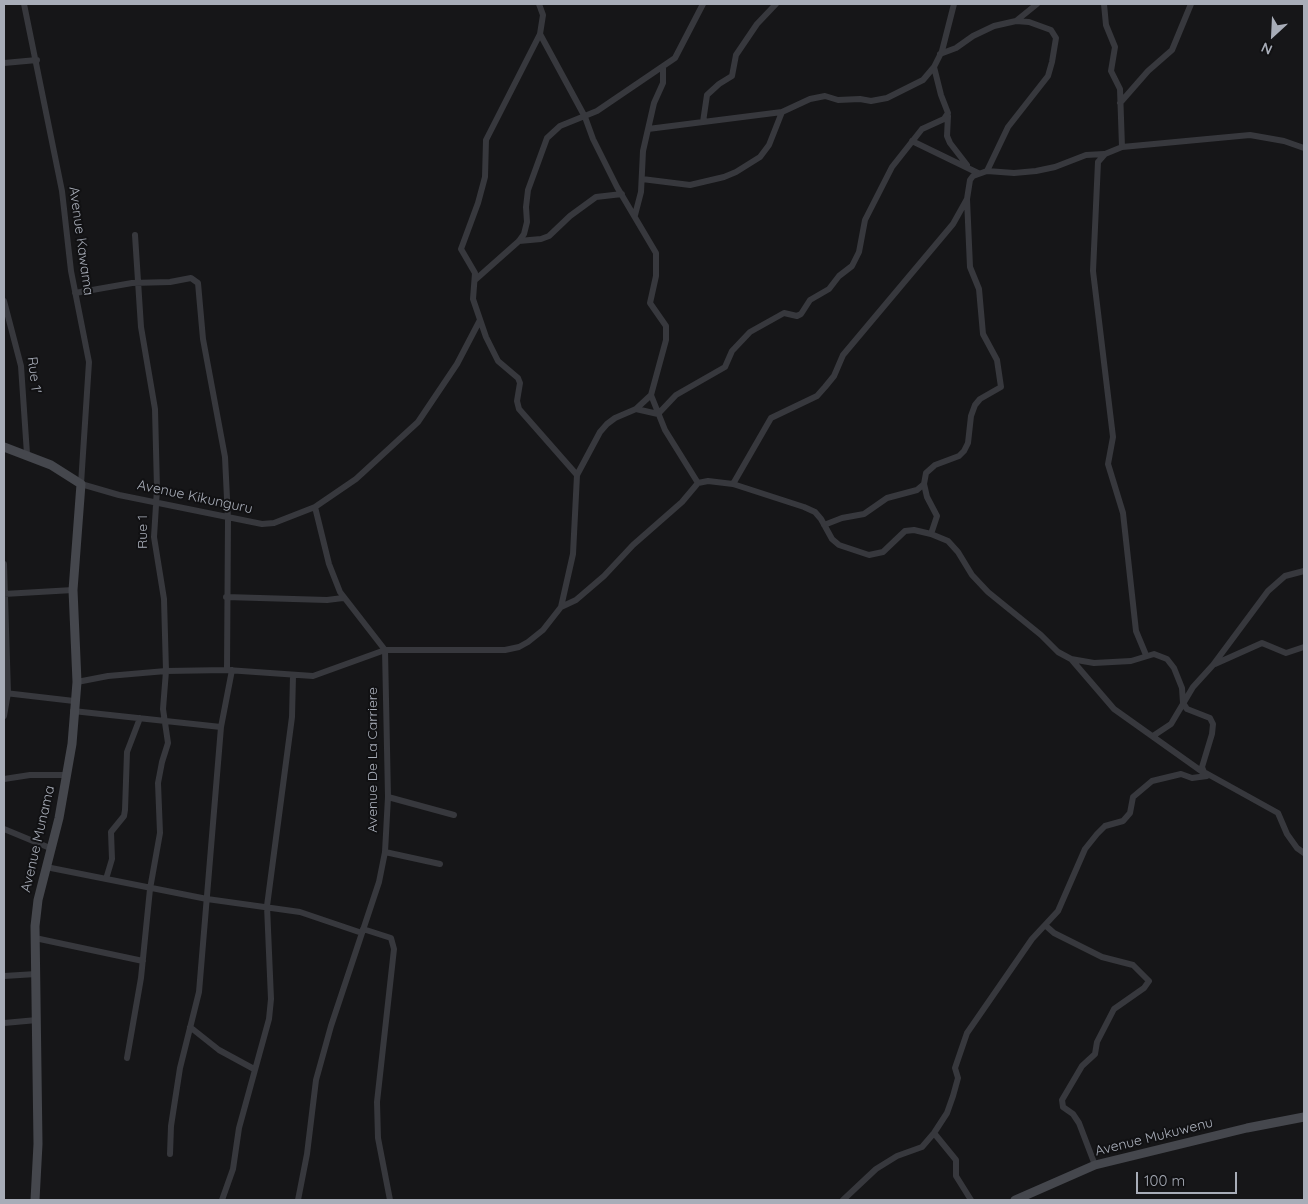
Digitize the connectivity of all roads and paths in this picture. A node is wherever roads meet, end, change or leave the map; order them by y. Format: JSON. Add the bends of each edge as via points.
{"nodes":[{"id":1,"x":24,"y":4,"type":"edge"},
{"id":2,"x":539,"y":4,"type":"edge"},
{"id":3,"x":703,"y":4,"type":"edge"},
{"id":4,"x":776,"y":4,"type":"edge"},
{"id":5,"x":954,"y":4,"type":"edge"},
{"id":6,"x":1037,"y":4,"type":"edge"},
{"id":7,"x":1104,"y":4,"type":"edge"},
{"id":8,"x":1190,"y":4,"type":"edge"},
{"id":9,"x":1016,"y":21,"type":"junction"},
{"id":10,"x":540,"y":34,"type":"junction"},
{"id":11,"x":940,"y":54,"type":"junction"},
{"id":12,"x":37,"y":60,"type":"junction"},
{"id":13,"x":4,"y":63,"type":"edge"},
{"id":14,"x":934,"y":67,"type":"junction"},
{"id":15,"x":663,"y":68,"type":"junction"},
{"id":16,"x":1120,"y":102,"type":"junction"},
{"id":17,"x":782,"y":112,"type":"junction"},
{"id":18,"x":948,"y":113,"type":"junction"},
{"id":19,"x":586,"y":117,"type":"junction"},
{"id":20,"x":703,"y":122,"type":"junction"},
{"id":21,"x":648,"y":129,"type":"junction"},
{"id":22,"x":912,"y":141,"type":"junction"},
{"id":23,"x":1122,"y":147,"type":"junction"},
{"id":24,"x":1304,"y":148,"type":"edge"},
{"id":25,"x":1105,"y":154,"type":"junction"},
{"id":26,"x":968,"y":166,"type":"junction"},
{"id":27,"x":988,"y":171,"type":"junction"},
{"id":28,"x":978,"y":173,"type":"junction"},
{"id":29,"x":642,"y":179,"type":"junction"},
{"id":30,"x":622,"y":194,"type":"junction"},
{"id":31,"x":968,"y":199,"type":"junction"},
{"id":32,"x":635,"y":216,"type":"junction"},
{"id":33,"x":135,"y":235,"type":"dead end"},
{"id":34,"x":519,"y":241,"type":"junction"},
{"id":35,"x":475,"y":280,"type":"junction"},
{"id":36,"x":138,"y":284,"type":"junction"},
{"id":37,"x":75,"y":293,"type":"junction"},
{"id":38,"x":4,"y":301,"type":"edge"},
{"id":39,"x":480,"y":320,"type":"junction"},
{"id":40,"x":651,"y":395,"type":"junction"},
{"id":41,"x":636,"y":409,"type":"junction"},
{"id":42,"x":658,"y":414,"type":"junction"},
{"id":43,"x":4,"y":448,"type":"edge"},
{"id":44,"x":27,"y":454,"type":"junction"},
{"id":45,"x":577,"y":475,"type":"junction"},
{"id":46,"x":698,"y":483,"type":"junction"},
{"id":47,"x":81,"y":484,"type":"junction"},
{"id":48,"x":732,"y":484,"type":"junction"},
{"id":49,"x":924,"y":484,"type":"junction"},
{"id":50,"x":156,"y":504,"type":"junction"},
{"id":51,"x":315,"y":507,"type":"junction"},
{"id":52,"x":228,"y":519,"type":"junction"},
{"id":53,"x":824,"y":525,"type":"junction"},
{"id":54,"x":932,"y":534,"type":"junction"},
{"id":55,"x":4,"y":564,"type":"edge"},
{"id":56,"x":1304,"y":571,"type":"edge"},
{"id":57,"x":73,"y":590,"type":"junction"},
{"id":58,"x":4,"y":594,"type":"edge"},
{"id":59,"x":226,"y":597,"type":"junction"},
{"id":60,"x":342,"y":598,"type":"junction"},
{"id":61,"x":562,"y":607,"type":"junction"},
{"id":62,"x":1304,"y":647,"type":"edge"},
{"id":63,"x":385,"y":650,"type":"junction"},
{"id":64,"x":1146,"y":655,"type":"junction"},
{"id":65,"x":1071,"y":659,"type":"junction"},
{"id":66,"x":1214,"y":665,"type":"junction"},
{"id":67,"x":229,"y":670,"type":"junction"},
{"id":68,"x":166,"y":671,"type":"junction"},
{"id":69,"x":293,"y":676,"type":"junction"},
{"id":70,"x":76,"y":682,"type":"junction"},
{"id":71,"x":6,"y":693,"type":"edge"},
{"id":72,"x":74,"y":701,"type":"junction"},
{"id":73,"x":1183,"y":703,"type":"junction"},
{"id":74,"x":73,"y":711,"type":"junction"},
{"id":75,"x":4,"y":716,"type":"edge"},
{"id":76,"x":140,"y":718,"type":"junction"},
{"id":77,"x":165,"y":721,"type":"junction"},
{"id":78,"x":221,"y":727,"type":"junction"},
{"id":79,"x":1153,"y":736,"type":"junction"},
{"id":80,"x":66,"y":775,"type":"junction"},
{"id":81,"x":1207,"y":776,"type":"junction"},
{"id":82,"x":4,"y":779,"type":"edge"},
{"id":83,"x":388,"y":797,"type":"junction"},
{"id":84,"x":454,"y":815,"type":"dead end"},
{"id":85,"x":4,"y":829,"type":"edge"},
{"id":86,"x":50,"y":848,"type":"junction"},
{"id":87,"x":385,"y":852,"type":"junction"},
{"id":88,"x":1304,"y":853,"type":"edge"},
{"id":89,"x":440,"y":864,"type":"dead end"},
{"id":90,"x":46,"y":867,"type":"junction"},
{"id":91,"x":106,"y":879,"type":"junction"},
{"id":92,"x":150,"y":889,"type":"junction"},
{"id":93,"x":207,"y":899,"type":"junction"},
{"id":94,"x":267,"y":906,"type":"junction"},
{"id":95,"x":1045,"y":925,"type":"junction"},
{"id":96,"x":363,"y":931,"type":"junction"},
{"id":97,"x":34,"y":938,"type":"junction"},
{"id":98,"x":143,"y":961,"type":"junction"},
{"id":99,"x":36,"y":974,"type":"junction"},
{"id":100,"x":4,"y":976,"type":"edge"},
{"id":101,"x":37,"y":1020,"type":"junction"},
{"id":102,"x":4,"y":1023,"type":"edge"},
{"id":103,"x":190,"y":1027,"type":"junction"},
{"id":104,"x":128,"y":1058,"type":"dead end"},
{"id":105,"x":254,"y":1069,"type":"junction"},
{"id":106,"x":1304,"y":1117,"type":"edge"},
{"id":107,"x":934,"y":1133,"type":"junction"},
{"id":108,"x":170,"y":1154,"type":"dead end"},
{"id":109,"x":1096,"y":1165,"type":"junction"},
{"id":110,"x":35,"y":1200,"type":"edge"},
{"id":111,"x":222,"y":1200,"type":"edge"},
{"id":112,"x":298,"y":1200,"type":"edge"},
{"id":113,"x":390,"y":1200,"type":"edge"},
{"id":114,"x":843,"y":1200,"type":"edge"},
{"id":115,"x":971,"y":1200,"type":"edge"},
{"id":116,"x":1015,"y":1200,"type":"edge"}],
"edges":[{"from":1,"to":12,"type":"street","name":"Avenue Kawama"},
{"from":2,"to":10,"type":"street","via":[[543,15]]},
{"from":3,"to":15,"type":"street","via":[[680,51]]},
{"from":4,"to":20,"type":"street","via":[[756,24],[736,55],[732,76],[707,95]]},
{"from":5,"to":11,"type":"street"},
{"from":6,"to":9,"type":"street"},
{"from":7,"to":16,"type":"street","via":[[1106,24],[1115,47],[1111,71],[1119,85]]},
{"from":8,"to":16,"type":"street","via":[[1172,50]]},
{"from":9,"to":11,"type":"street","via":[[994,26]]},
{"from":9,"to":27,"type":"street","via":[[1051,30],[1056,38],[1052,62],[1048,76],[1008,127]]},
{"from":10,"to":19,"type":"street"},
{"from":10,"to":35,"type":"street","via":[[486,140],[485,177],[461,249],[475,273]]},
{"from":11,"to":14,"type":"street"},
{"from":12,"to":13,"type":"street"},
{"from":12,"to":37,"type":"street","name":"Avenue Kawama","via":[[62,191]]},
{"from":14,"to":17,"type":"street","via":[[923,80],[887,98],[871,101],[818,97]]},
{"from":14,"to":18,"type":"street"},
{"from":15,"to":19,"type":"street"},
{"from":15,"to":21,"type":"street","via":[[663,83]]},
{"from":16,"to":23,"type":"street"},
{"from":17,"to":20,"type":"street"},
{"from":17,"to":29,"type":"street","via":[[769,145],[760,158],[724,178],[690,185]]},
{"from":18,"to":22,"type":"street","via":[[944,119],[922,129]]},
{"from":18,"to":26,"type":"street","via":[[950,144]]},
{"from":19,"to":30,"type":"street","via":[[593,139]]},
{"from":19,"to":34,"type":"street","via":[[560,126],[547,138],[532,175],[526,207],[527,222]]},
{"from":20,"to":21,"type":"street"},
{"from":21,"to":29,"type":"street"},
{"from":22,"to":26,"type":"street"},
{"from":22,"to":42,"type":"street","via":[[876,195],[852,266],[838,276],[829,289],[810,300],[798,316],[784,313],[750,332],[732,352],[725,367],[676,395]]},
{"from":23,"to":24,"type":"street","via":[[1250,135]]},
{"from":23,"to":25,"type":"street"},
{"from":25,"to":27,"type":"street","via":[[1086,155],[1036,171]]},
{"from":25,"to":64,"type":"street","via":[[1098,162],[1093,271],[1112,438],[1108,464],[1122,513],[1136,631]]},
{"from":26,"to":28,"type":"street"},
{"from":27,"to":28,"type":"street"},
{"from":28,"to":31,"type":"street","via":[[970,180]]},
{"from":29,"to":32,"type":"street"},
{"from":30,"to":32,"type":"street"},
{"from":30,"to":34,"type":"street","via":[[596,197],[549,236]]},
{"from":31,"to":48,"type":"street","via":[[943,236],[843,354],[826,387],[817,396],[771,418]]},
{"from":31,"to":49,"type":"street","via":[[970,267],[979,290],[983,334],[997,360],[1002,387],[975,405],[964,451],[935,465],[926,473]]},
{"from":32,"to":40,"type":"street","via":[[656,253],[656,276],[650,303],[666,326],[666,340]]},
{"from":33,"to":36,"type":"street","name":"Rue 1"},
{"from":34,"to":35,"type":"street"},
{"from":35,"to":39,"type":"street","via":[[473,299]]},
{"from":36,"to":37,"type":"street"},
{"from":36,"to":50,"type":"street","name":"Rue 1","via":[[146,362],[155,409]]},
{"from":36,"to":52,"type":"street","via":[[191,278],[198,283],[203,339],[225,457]]},
{"from":37,"to":47,"type":"street","name":"Avenue Kawama","via":[[89,362]]},
{"from":38,"to":44,"type":"street","name":"Rue 1'","via":[[21,366]]},
{"from":39,"to":45,"type":"street","via":[[498,361],[518,378],[519,409]]},
{"from":39,"to":51,"type":"street","name":"Avenue Kikunguru","via":[[457,364],[418,422],[356,479]]},
{"from":40,"to":41,"type":"street"},
{"from":40,"to":42,"type":"street"},
{"from":41,"to":42,"type":"street"},
{"from":41,"to":45,"type":"street","via":[[615,418],[600,432]]},
{"from":42,"to":46,"type":"street"},
{"from":43,"to":44,"type":"street","name":"Avenue Kikunguru"},
{"from":44,"to":47,"type":"street","name":"Avenue Kikunguru","via":[[52,465]]},
{"from":45,"to":61,"type":"street","via":[[573,554]]},
{"from":46,"to":48,"type":"street"},
{"from":46,"to":61,"type":"street","via":[[604,576],[576,600]]},
{"from":47,"to":50,"type":"street","name":"Avenue Kikunguru"},
{"from":47,"to":57,"type":"street","name":"Avenue Munama"},
{"from":48,"to":53,"type":"street","via":[[804,507],[815,512]]},
{"from":49,"to":53,"type":"street","via":[[917,490],[887,498],[864,514]]},
{"from":49,"to":54,"type":"street","via":[[937,516]]},
{"from":50,"to":52,"type":"street","name":"Avenue Kikunguru"},
{"from":50,"to":68,"type":"street","name":"Rue 1","via":[[154,537],[164,599]]},
{"from":51,"to":52,"type":"street","name":"Avenue Kikunguru","via":[[274,523]]},
{"from":51,"to":60,"type":"street","via":[[329,564]]},
{"from":52,"to":59,"type":"street"},
{"from":53,"to":54,"type":"street","via":[[839,545],[869,555],[883,552],[905,531]]},
{"from":54,"to":65,"type":"street","via":[[948,541],[988,592],[1058,652]]},
{"from":55,"to":58,"type":"street"},
{"from":56,"to":66,"type":"street","via":[[1284,576],[1268,591]]},
{"from":57,"to":58,"type":"street"},
{"from":57,"to":70,"type":"street","name":"Avenue Munama"},
{"from":58,"to":71,"type":"street"},
{"from":59,"to":60,"type":"street"},
{"from":59,"to":67,"type":"street"},
{"from":60,"to":63,"type":"street"},
{"from":61,"to":63,"type":"street","via":[[543,630],[519,647]]},
{"from":62,"to":66,"type":"street","via":[[1286,653],[1262,643]]},
{"from":63,"to":69,"type":"street","via":[[326,674]]},
{"from":63,"to":83,"type":"street","name":"Avenue De La Carriere"},
{"from":64,"to":65,"type":"street","via":[[1131,661],[1094,663]]},
{"from":64,"to":73,"type":"street","via":[[1167,659],[1174,668],[1182,688]]},
{"from":65,"to":79,"type":"street","via":[[1114,710]]},
{"from":66,"to":73,"type":"street"},
{"from":67,"to":68,"type":"street"},
{"from":67,"to":69,"type":"street"},
{"from":67,"to":78,"type":"street"},
{"from":68,"to":70,"type":"street"},
{"from":68,"to":77,"type":"street","name":"Rue 1"},
{"from":69,"to":94,"type":"street","via":[[292,717]]},
{"from":70,"to":72,"type":"street","name":"Avenue Munama"},
{"from":71,"to":72,"type":"street"},
{"from":71,"to":75,"type":"street"},
{"from":72,"to":74,"type":"street","name":"Avenue Munama"},
{"from":73,"to":79,"type":"street","via":[[1171,724]]},
{"from":73,"to":81,"type":"street","via":[[1194,713],[1210,718],[1213,724],[1202,767]]},
{"from":74,"to":76,"type":"street"},
{"from":74,"to":80,"type":"street","name":"Avenue Munama","via":[[72,744]]},
{"from":76,"to":77,"type":"street"},
{"from":76,"to":91,"type":"street","via":[[127,752],[125,810],[111,832],[112,858]]},
{"from":77,"to":78,"type":"street"},
{"from":77,"to":92,"type":"street","name":"Rue 1","via":[[168,748],[158,783],[160,833]]},
{"from":78,"to":93,"type":"street"},
{"from":79,"to":81,"type":"street"},
{"from":80,"to":82,"type":"street"},
{"from":80,"to":86,"type":"street","name":"Avenue Munama"},
{"from":81,"to":88,"type":"street","via":[[1278,813],[1296,848]]},
{"from":81,"to":95,"type":"street","via":[[1192,778],[1184,774],[1166,777],[1152,781],[1138,791],[1124,821],[1105,826],[1085,849],[1058,911]]},
{"from":83,"to":84,"type":"street"},
{"from":83,"to":87,"type":"street","name":"Avenue De La Carriere"},
{"from":85,"to":86,"type":"street"},
{"from":86,"to":90,"type":"street","name":"Avenue Munama"},
{"from":87,"to":89,"type":"street"},
{"from":87,"to":96,"type":"street","name":"Avenue De La Carriere"},
{"from":90,"to":91,"type":"street"},
{"from":90,"to":97,"type":"street","name":"Avenue Munama"},
{"from":91,"to":92,"type":"street"},
{"from":92,"to":93,"type":"street"},
{"from":92,"to":98,"type":"street","name":"Rue 1"},
{"from":93,"to":94,"type":"street"},
{"from":93,"to":103,"type":"street","via":[[198,992]]},
{"from":94,"to":96,"type":"street"},
{"from":94,"to":105,"type":"street","via":[[271,999],[264,1040]]},
{"from":95,"to":107,"type":"street","via":[[967,1033],[955,1068],[958,1078],[953,1096]]},
{"from":95,"to":109,"type":"street","via":[[1054,933],[1102,957],[1134,965],[1149,981],[1116,1007],[1097,1042],[1095,1054],[1082,1066],[1062,1100],[1063,1107],[1079,1123]]},
{"from":96,"to":112,"type":"street","name":"Avenue De La Carriere","via":[[316,1080]]},
{"from":96,"to":113,"type":"street","via":[[391,938],[394,949],[377,1102],[378,1138]]},
{"from":97,"to":98,"type":"street"},
{"from":97,"to":99,"type":"street","name":"Avenue Munama"},
{"from":98,"to":104,"type":"street","name":"Rue 1"},
{"from":99,"to":100,"type":"street"},
{"from":99,"to":101,"type":"street","name":"Avenue Munama"},
{"from":101,"to":102,"type":"street"},
{"from":101,"to":110,"type":"street","name":"Avenue Munama"},
{"from":103,"to":105,"type":"street","via":[[219,1050]]},
{"from":103,"to":108,"type":"street","via":[[180,1068]]},
{"from":105,"to":111,"type":"street","via":[[239,1128],[233,1169]]},
{"from":106,"to":109,"type":"street","name":"Avenue Mukuwenu"},
{"from":107,"to":114,"type":"street","via":[[922,1147],[897,1156],[876,1169]]},
{"from":107,"to":115,"type":"street","via":[[956,1160],[956,1176]]},
{"from":109,"to":116,"type":"street","name":"Avenue Mukuwenu"}]}
